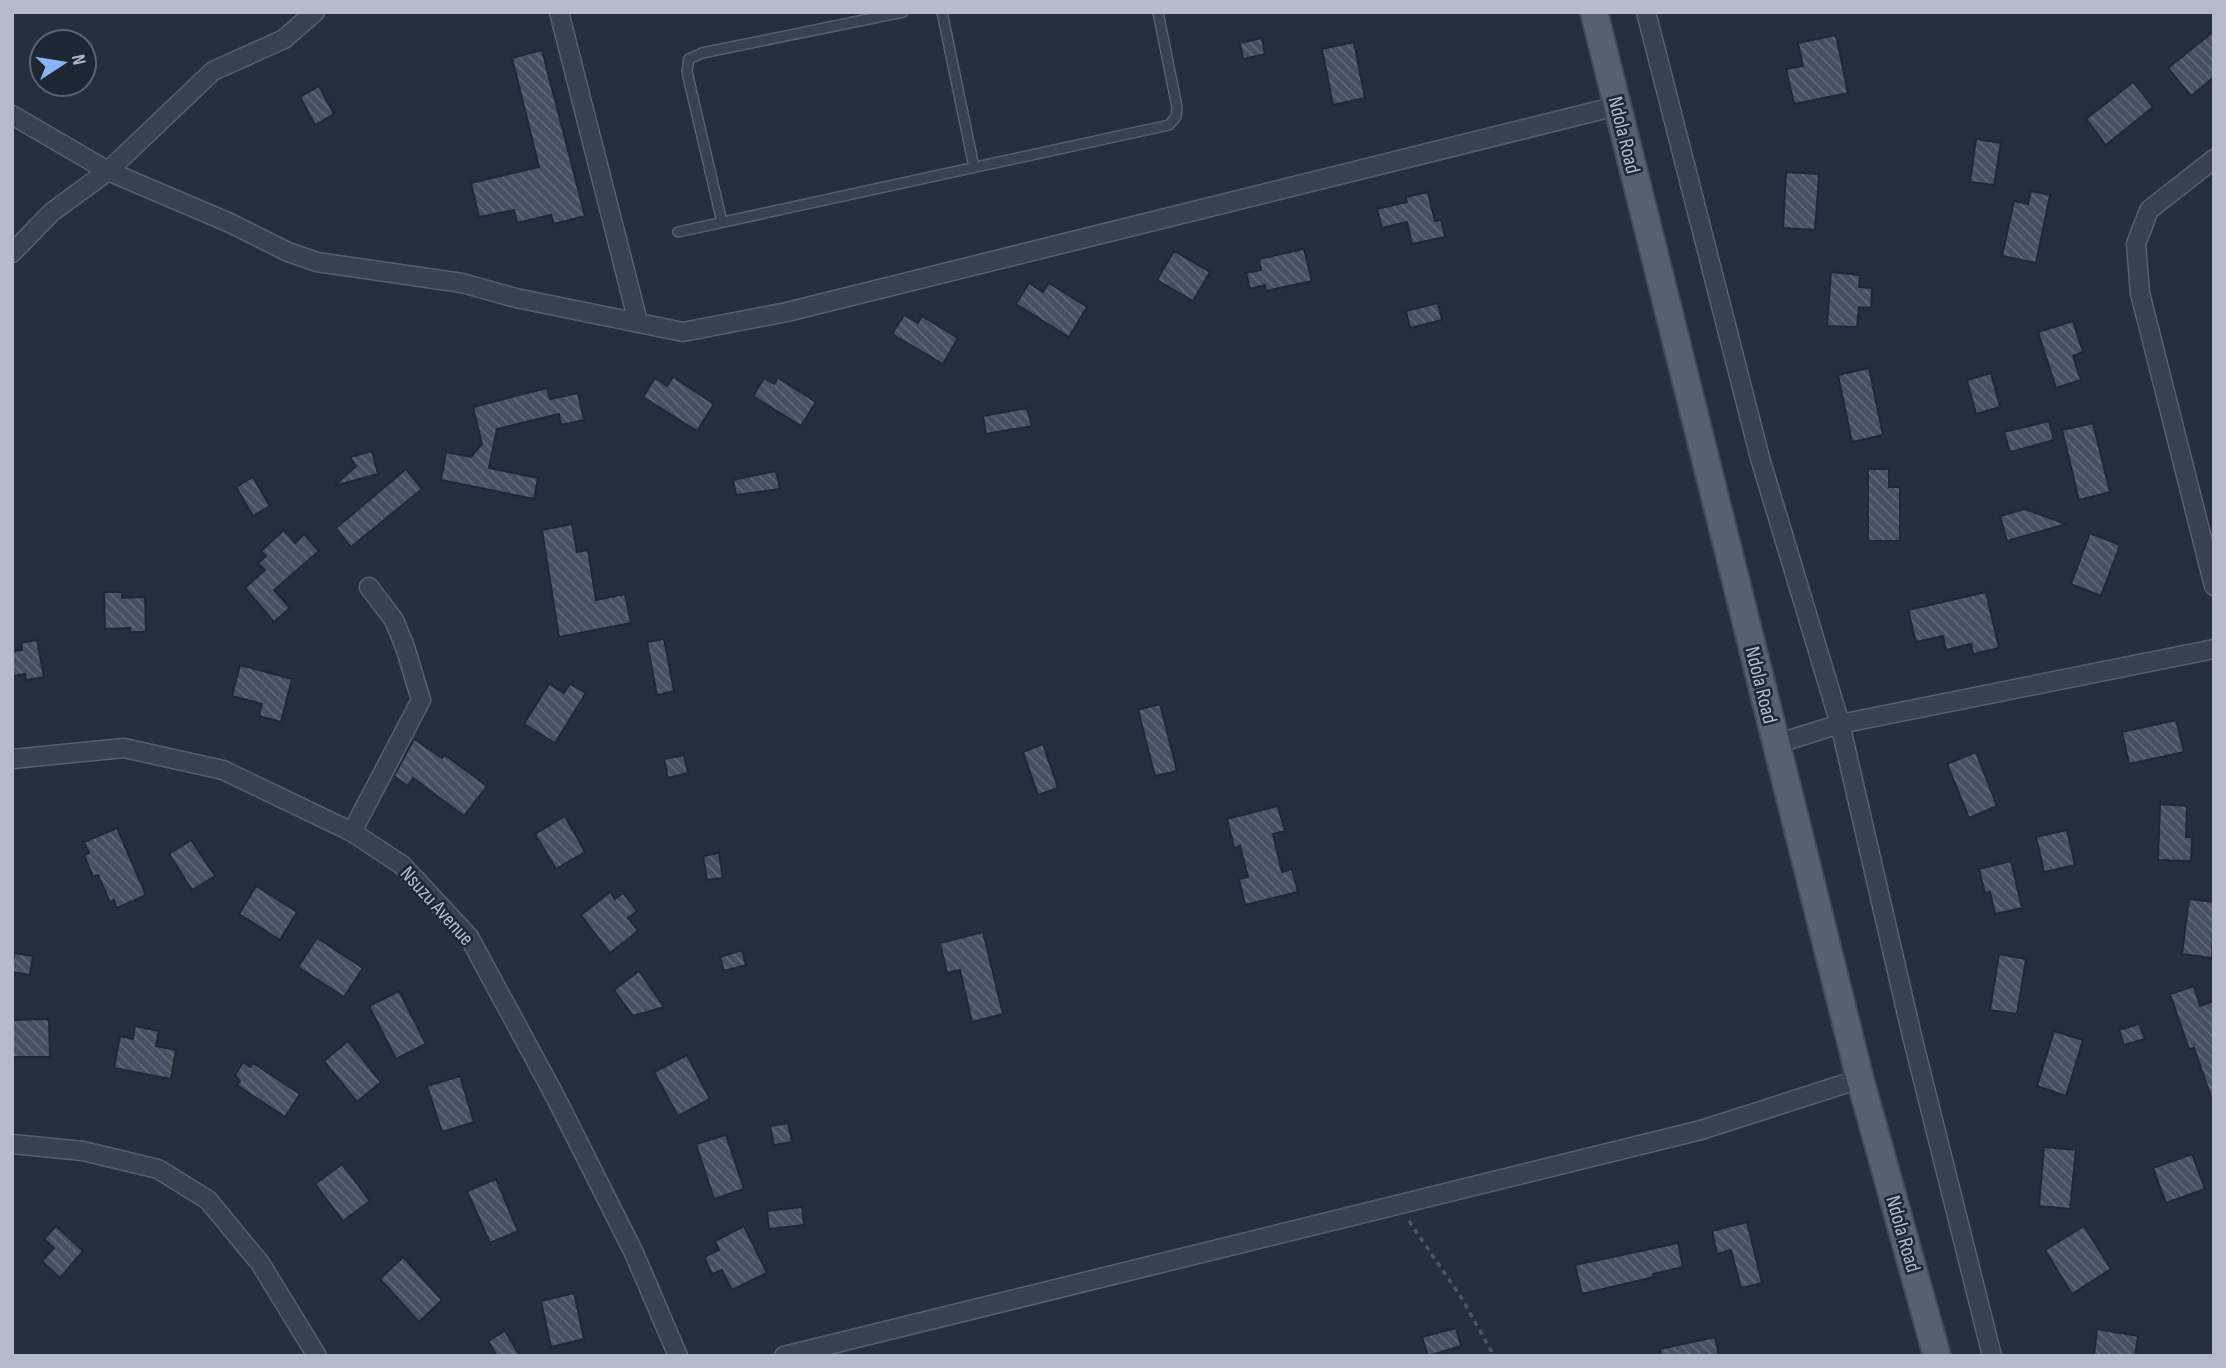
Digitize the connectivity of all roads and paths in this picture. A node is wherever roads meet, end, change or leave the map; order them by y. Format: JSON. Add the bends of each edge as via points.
{"nodes":[{"id":1,"x":316,"y":12,"type":"edge"},
{"id":2,"x":559,"y":12,"type":"edge"},
{"id":3,"x":903,"y":12,"type":"edge"},
{"id":4,"x":942,"y":12,"type":"edge"},
{"id":5,"x":1158,"y":12,"type":"edge"},
{"id":6,"x":1594,"y":12,"type":"edge"},
{"id":7,"x":1646,"y":12,"type":"edge"},
{"id":8,"x":1617,"y":106,"type":"junction"},
{"id":9,"x":12,"y":115,"type":"edge"},
{"id":10,"x":2214,"y":159,"type":"edge"},
{"id":11,"x":974,"y":167,"type":"junction"},
{"id":12,"x":108,"y":171,"type":"junction"},
{"id":13,"x":722,"y":222,"type":"junction"},
{"id":14,"x":678,"y":232,"type":"dead end"},
{"id":15,"x":12,"y":253,"type":"edge"},
{"id":16,"x":638,"y":322,"type":"junction"},
{"id":17,"x":2214,"y":586,"type":"edge"},
{"id":18,"x":369,"y":587,"type":"dead end"},
{"id":19,"x":2214,"y":649,"type":"edge"},
{"id":20,"x":1840,"y":724,"type":"junction"},
{"id":21,"x":1776,"y":744,"type":"junction"},
{"id":22,"x":12,"y":759,"type":"edge"},
{"id":23,"x":352,"y":832,"type":"junction"},
{"id":24,"x":1860,"y":1079,"type":"junction"},
{"id":25,"x":12,"y":1143,"type":"edge"},
{"id":26,"x":1398,"y":1205,"type":"junction"},
{"id":27,"x":317,"y":1356,"type":"edge"},
{"id":28,"x":678,"y":1356,"type":"edge"},
{"id":29,"x":785,"y":1356,"type":"edge"},
{"id":30,"x":1494,"y":1356,"type":"edge"},
{"id":31,"x":1937,"y":1356,"type":"edge"},
{"id":32,"x":1992,"y":1356,"type":"edge"}],
"edges":[{"from":1,"to":12,"type":"street","via":[[284,38],[213,71]]},
{"from":2,"to":16,"type":"street"},
{"from":3,"to":13,"type":"lane","via":[[688,59],[687,72]]},
{"from":4,"to":11,"type":"lane"},
{"from":5,"to":11,"type":"lane","via":[[1177,107],[1169,125]]},
{"from":6,"to":8,"type":"main road","name":"Ndola Road"},
{"from":7,"to":20,"type":"street","via":[[1760,457]]},
{"from":8,"to":16,"type":"street","via":[[788,312],[683,332]]},
{"from":8,"to":21,"type":"main road","name":"Ndola Road"},
{"from":9,"to":12,"type":"street"},
{"from":10,"to":17,"type":"street","via":[[2149,210],[2136,244],[2140,293]]},
{"from":11,"to":13,"type":"lane"},
{"from":12,"to":15,"type":"street","via":[[52,212]]},
{"from":12,"to":16,"type":"street","via":[[317,261],[462,283]]},
{"from":13,"to":14,"type":"lane"},
{"from":18,"to":23,"type":"street","via":[[394,620],[421,700]]},
{"from":19,"to":20,"type":"street"},
{"from":20,"to":21,"type":"street"},
{"from":20,"to":32,"type":"street"},
{"from":21,"to":24,"type":"main road","name":"Ndola Road"},
{"from":22,"to":23,"type":"street","name":"Nsuzu Avenue","via":[[124,748],[223,769]]},
{"from":23,"to":28,"type":"street","name":"Nsuzu Avenue","via":[[402,865],[470,937],[634,1253]]},
{"from":24,"to":26,"type":"street","via":[[1701,1130]]},
{"from":24,"to":31,"type":"main road","name":"Ndola Road"},
{"from":25,"to":27,"type":"street","via":[[83,1151],[158,1169],[208,1200],[260,1263]]},
{"from":26,"to":29,"type":"street"},
{"from":26,"to":30,"type":"path","via":[[1461,1297]]}]}
